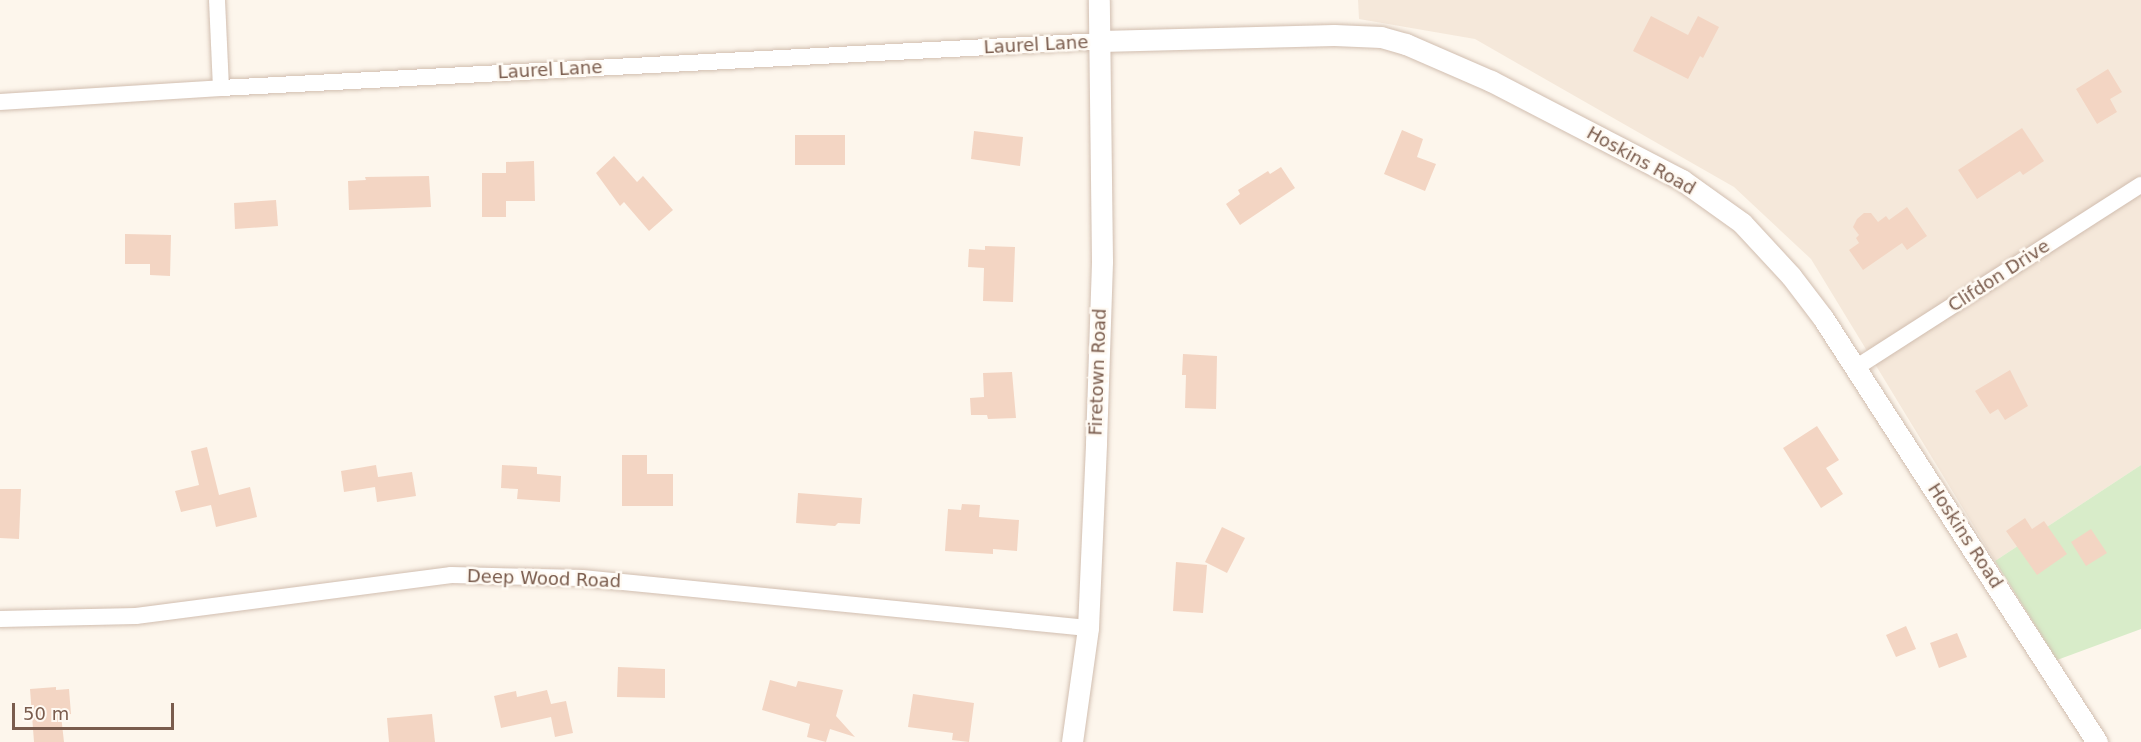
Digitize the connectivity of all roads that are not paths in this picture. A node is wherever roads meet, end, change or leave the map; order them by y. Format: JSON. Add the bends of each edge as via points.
{"nodes":[{"id":1,"x":217,"y":0,"type":"edge"},
{"id":2,"x":1099,"y":0,"type":"edge"},
{"id":3,"x":1101,"y":41,"type":"junction"},
{"id":4,"x":221,"y":88,"type":"junction"},
{"id":5,"x":0,"y":102,"type":"edge"},
{"id":6,"x":2141,"y":185,"type":"edge"},
{"id":7,"x":1857,"y":367,"type":"junction"},
{"id":8,"x":0,"y":619,"type":"edge"},
{"id":9,"x":1088,"y":628,"type":"junction"},
{"id":10,"x":1072,"y":742,"type":"edge"},
{"id":11,"x":2097,"y":742,"type":"edge"}],
"edges":[{"from":1,"to":4,"type":"street"},
{"from":2,"to":3,"type":"street","name":"Firetown Road"},
{"from":3,"to":4,"type":"street","name":"Laurel Lane"},
{"from":3,"to":7,"type":"street","name":"Hoskins Road","via":[[1334,35],[1381,37],[1406,44],[1491,81],[1682,180],[1742,223],[1791,276]]},
{"from":3,"to":9,"type":"street","name":"Firetown Road","via":[[1101,261]]},
{"from":4,"to":5,"type":"street","name":"Laurel Lane"},
{"from":6,"to":7,"type":"street","name":"Clifdon Drive"},
{"from":7,"to":11,"type":"street","name":"Hoskins Road"},
{"from":8,"to":9,"type":"street","name":"Deep Wood Road","via":[[136,616],[451,576],[582,578]]},
{"from":9,"to":10,"type":"street","name":"Firetown Road"}]}
